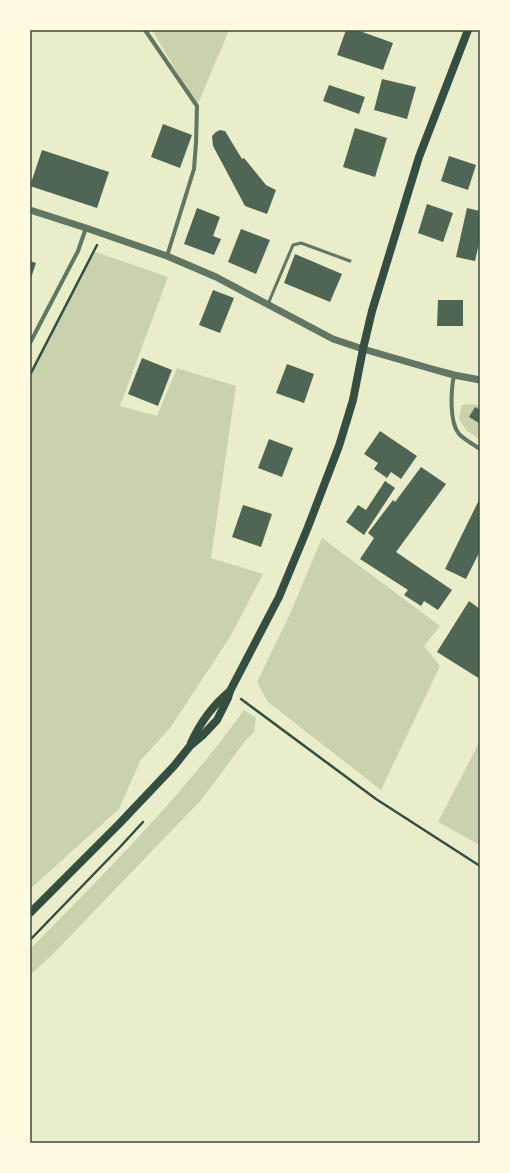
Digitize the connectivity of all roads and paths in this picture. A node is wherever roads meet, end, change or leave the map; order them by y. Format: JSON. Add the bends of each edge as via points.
{"nodes":[{"id":1,"x":145,"y":30,"type":"edge"},
{"id":2,"x":468,"y":30,"type":"edge"},
{"id":3,"x":30,"y":210,"type":"edge"},
{"id":4,"x":86,"y":228,"type":"junction"},
{"id":5,"x":103,"y":234,"type":"junction"},
{"id":6,"x":167,"y":256,"type":"junction"},
{"id":7,"x":350,"y":261,"type":"dead end"},
{"id":8,"x":268,"y":304,"type":"junction"},
{"id":9,"x":30,"y":343,"type":"edge"},
{"id":10,"x":363,"y":349,"type":"junction"},
{"id":11,"x":30,"y":375,"type":"edge"},
{"id":12,"x":454,"y":375,"type":"junction"},
{"id":13,"x":480,"y":380,"type":"edge"},
{"id":14,"x":480,"y":449,"type":"edge"},
{"id":15,"x":242,"y":700,"type":"dead end"},
{"id":16,"x":480,"y":866,"type":"edge"},
{"id":17,"x":30,"y":913,"type":"edge"}],
"edges":[{"from":1,"to":6,"type":"street","via":[[197,106],[194,169]]},
{"from":2,"to":10,"type":"main road","via":[[419,157]]},
{"from":3,"to":4,"type":"street"},
{"from":4,"to":5,"type":"street"},
{"from":4,"to":9,"type":"street","via":[[78,251]]},
{"from":5,"to":6,"type":"street"},
{"from":5,"to":11,"type":"path"},
{"from":6,"to":8,"type":"street"},
{"from":7,"to":8,"type":"lane","via":[[301,243],[293,245]]},
{"from":8,"to":10,"type":"street","via":[[333,339]]},
{"from":10,"to":12,"type":"street"},
{"from":10,"to":17,"type":"main road","via":[[353,400],[339,446],[308,527],[279,597],[217,720]]},
{"from":12,"to":13,"type":"street"},
{"from":12,"to":14,"type":"street","via":[[451,388],[455,427],[458,433]]},
{"from":15,"to":16,"type":"path","via":[[376,799]]}]}
